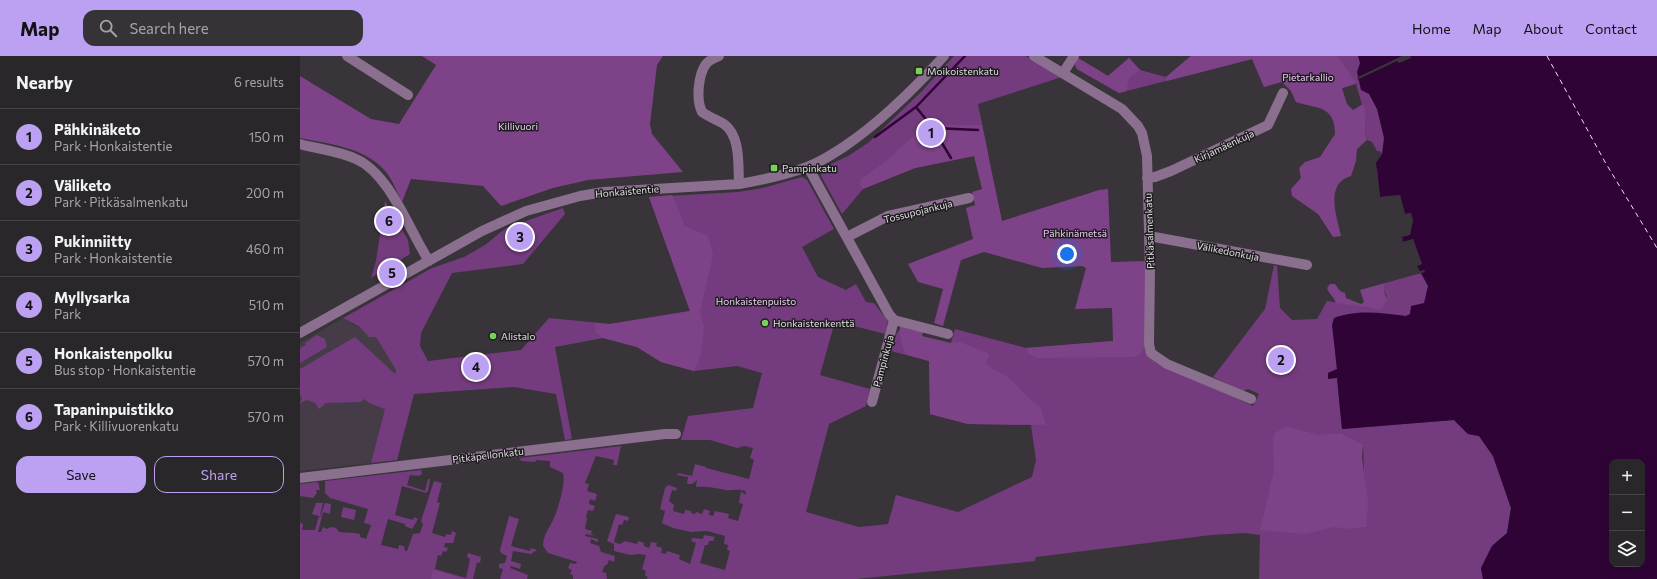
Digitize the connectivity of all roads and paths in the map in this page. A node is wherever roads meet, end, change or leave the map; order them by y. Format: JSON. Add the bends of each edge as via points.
{"nodes":[{"id":1,"x":347,"y":56,"type":"edge"},
{"id":2,"x":719,"y":56,"type":"edge"},
{"id":3,"x":944,"y":56,"type":"edge"},
{"id":4,"x":1034,"y":56,"type":"edge"},
{"id":5,"x":1074,"y":56,"type":"edge"},
{"id":6,"x":1063,"y":73,"type":"junction"},
{"id":7,"x":1283,"y":93,"type":"dead end"},
{"id":8,"x":408,"y":95,"type":"dead end"},
{"id":9,"x":300,"y":144,"type":"edge"},
{"id":10,"x":808,"y":167,"type":"junction"},
{"id":11,"x":1147,"y":178,"type":"junction"},
{"id":12,"x":739,"y":184,"type":"junction"},
{"id":13,"x":969,"y":198,"type":"dead end"},
{"id":14,"x":1149,"y":236,"type":"junction"},
{"id":15,"x":847,"y":237,"type":"junction"},
{"id":16,"x":429,"y":261,"type":"junction"},
{"id":17,"x":1307,"y":265,"type":"dead end"},
{"id":18,"x":894,"y":320,"type":"junction"},
{"id":19,"x":300,"y":333,"type":"edge"},
{"id":20,"x":948,"y":334,"type":"dead end"},
{"id":21,"x":1251,"y":399,"type":"dead end"},
{"id":22,"x":872,"y":402,"type":"dead end"},
{"id":23,"x":676,"y":434,"type":"dead end"},
{"id":24,"x":300,"y":478,"type":"edge"}],
"edges":[{"from":1,"to":8,"type":"street"},
{"from":2,"to":12,"type":"street","via":[[705,65],[701,74],[698,103],[702,112],[724,124],[732,132],[736,146]]},
{"from":3,"to":10,"type":"street","name":"Honkaistentie","via":[[915,88],[863,134]]},
{"from":4,"to":6,"type":"street","name":"Pitkäsalmenkatu"},
{"from":5,"to":6,"type":"street"},
{"from":6,"to":11,"type":"street","name":"Pitkäsalmenkatu","via":[[1122,109],[1138,126],[1146,148]]},
{"from":7,"to":11,"type":"street","name":"Kirjamäenkuja","via":[[1268,125],[1171,171]]},
{"from":9,"to":16,"type":"street","via":[[348,156],[372,168],[382,180]]},
{"from":10,"to":12,"type":"street","name":"Honkaistentie"},
{"from":10,"to":15,"type":"street"},
{"from":11,"to":14,"type":"street","name":"Pitkäsalmenkatu"},
{"from":12,"to":16,"type":"street","name":"Honkaistentie","via":[[604,192],[561,201],[506,219]]},
{"from":13,"to":15,"type":"street","name":"Tossupojankuja","via":[[888,216]]},
{"from":14,"to":17,"type":"street","name":"Välikedonkuja"},
{"from":14,"to":21,"type":"street","name":"Pitkäsalmenkatu","via":[[1149,344],[1152,353],[1167,364]]},
{"from":15,"to":18,"type":"street"},
{"from":16,"to":19,"type":"street","name":"Honkaistentie"},
{"from":18,"to":20,"type":"street"},
{"from":18,"to":22,"type":"street","name":"Pampinkuja"},
{"from":23,"to":24,"type":"street","name":"Pitkäpellonkatu"}]}
